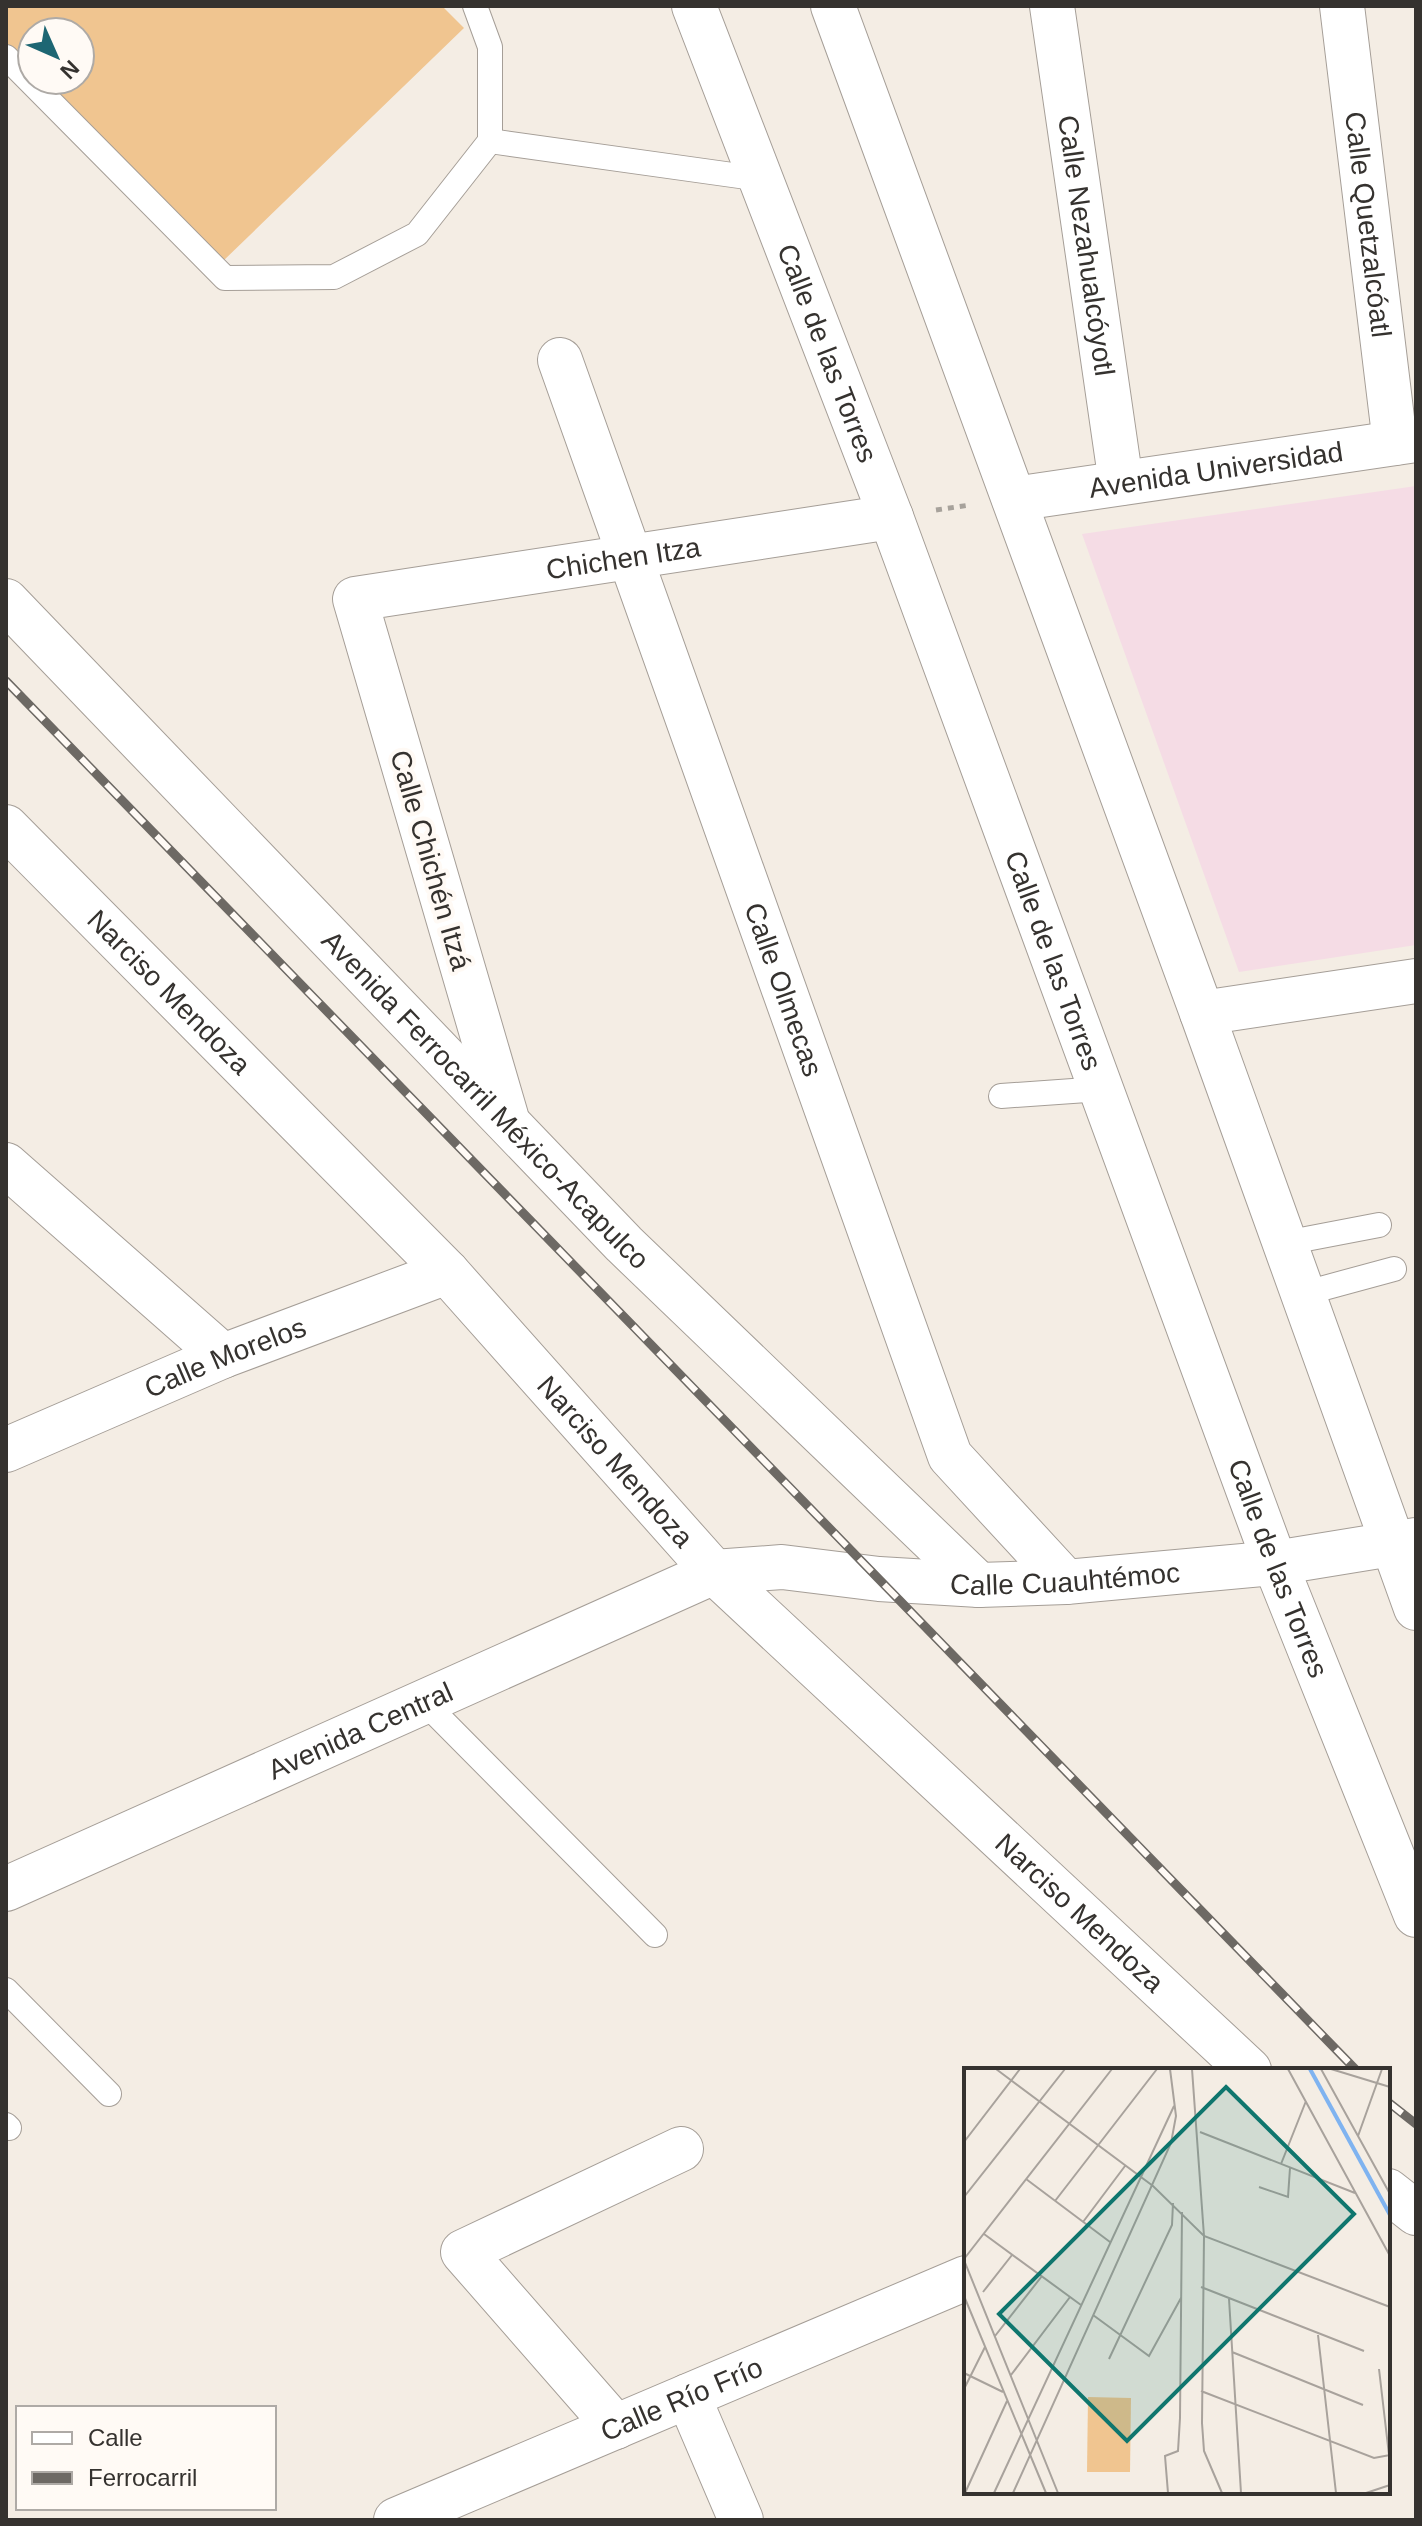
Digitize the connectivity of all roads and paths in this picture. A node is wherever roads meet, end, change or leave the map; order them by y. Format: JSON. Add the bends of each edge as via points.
{"nodes":[{"id":1,"x":475,"y":6,"type":"edge"},
{"id":2,"x":694,"y":6,"type":"edge"},
{"id":3,"x":833,"y":6,"type":"edge"},
{"id":4,"x":1052,"y":6,"type":"edge"},
{"id":5,"x":1342,"y":6,"type":"edge"},
{"id":6,"x":6,"y":57,"type":"edge"},
{"id":7,"x":490,"y":141,"type":"junction"},
{"id":8,"x":761,"y":179,"type":"junction"},
{"id":9,"x":560,"y":360,"type":"dead end"},
{"id":10,"x":1405,"y":441,"type":"edge"},
{"id":11,"x":1121,"y":483,"type":"junction"},
{"id":12,"x":1014,"y":499,"type":"junction"},
{"id":13,"x":891,"y":517,"type":"junction"},
{"id":14,"x":631,"y":558,"type":"junction"},
{"id":15,"x":355,"y":599,"type":"joint"},
{"id":16,"x":6,"y":601,"type":"edge"},
{"id":17,"x":6,"y":827,"type":"edge"},
{"id":18,"x":1416,"y":981,"type":"edge"},
{"id":19,"x":1202,"y":1013,"type":"junction"},
{"id":20,"x":1101,"y":1089,"type":"junction"},
{"id":21,"x":1001,"y":1096,"type":"dead end"},
{"id":22,"x":507,"y":1121,"type":"junction"},
{"id":23,"x":6,"y":1165,"type":"edge"},
{"id":24,"x":1379,"y":1225,"type":"dead end"},
{"id":25,"x":1285,"y":1243,"type":"junction"},
{"id":26,"x":1394,"y":1269,"type":"dead end"},
{"id":27,"x":447,"y":1272,"type":"junction"},
{"id":28,"x":1302,"y":1294,"type":"junction"},
{"id":29,"x":223,"y":1356,"type":"junction"},
{"id":30,"x":6,"y":1450,"type":"edge"},
{"id":31,"x":1404,"y":1542,"type":"edge"},
{"id":32,"x":1275,"y":1563,"type":"junction"},
{"id":33,"x":714,"y":1572,"type":"junction"},
{"id":34,"x":1066,"y":1582,"type":"junction"},
{"id":35,"x":979,"y":1585,"type":"junction"},
{"id":36,"x":1416,"y":1608,"type":"edge"},
{"id":37,"x":424,"y":1702,"type":"junction"},
{"id":38,"x":6,"y":1889,"type":"edge"},
{"id":39,"x":1416,"y":1915,"type":"edge"},
{"id":40,"x":655,"y":1935,"type":"dead end"},
{"id":41,"x":6,"y":1990,"type":"edge"},
{"id":42,"x":1247,"y":2068,"type":"edge"},
{"id":43,"x":109,"y":2094,"type":"dead end"},
{"id":44,"x":681,"y":2149,"type":"dead end"},
{"id":45,"x":1390,"y":2193,"type":"edge"},
{"id":46,"x":1416,"y":2213,"type":"edge"},
{"id":47,"x":964,"y":2279,"type":"edge"},
{"id":48,"x":688,"y":2396,"type":"junction"},
{"id":49,"x":616,"y":2427,"type":"junction"},
{"id":50,"x":396,"y":2520,"type":"edge"},
{"id":51,"x":741,"y":2520,"type":"edge"}],
"edges":[{"from":1,"to":7,"type":"lane","via":[[490,47]]},
{"from":2,"to":8,"type":"street","name":"Calle de las Torres"},
{"from":3,"to":12,"type":"street"},
{"from":4,"to":11,"type":"street","name":"Calle Nezahualcóyotl"},
{"from":5,"to":10,"type":"street","name":"Calle Quetzalcóatl"},
{"from":6,"to":7,"type":"lane","via":[[225,278],[334,277],[417,234]]},
{"from":7,"to":8,"type":"lane"},
{"from":8,"to":13,"type":"street","name":"Calle de las Torres"},
{"from":9,"to":14,"type":"street","name":"Calle Olmecas"},
{"from":10,"to":11,"type":"street","name":"Avenida Universidad"},
{"from":11,"to":12,"type":"street","name":"Avenida Universidad"},
{"from":12,"to":13,"type":"path"},
{"from":12,"to":19,"type":"street"},
{"from":13,"to":14,"type":"street","name":"Chichen Itza"},
{"from":13,"to":20,"type":"street","name":"Calle de las Torres"},
{"from":14,"to":15,"type":"street","name":"Chichen Itza"},
{"from":14,"to":34,"type":"street","name":"Calle Olmecas","via":[[950,1456]]},
{"from":15,"to":22,"type":"street","name":"Calle Chichén Itzá"},
{"from":16,"to":22,"type":"street","name":"Avenida Ferrocarril México-Acapulco"},
{"from":17,"to":27,"type":"street","name":"Narciso Mendoza"},
{"from":18,"to":19,"type":"street"},
{"from":19,"to":25,"type":"street"},
{"from":20,"to":21,"type":"lane"},
{"from":20,"to":32,"type":"street","name":"Calle de las Torres"},
{"from":22,"to":35,"type":"street","name":"Avenida Ferrocarril México-Acapulco","via":[[624,1244]]},
{"from":23,"to":29,"type":"street"},
{"from":24,"to":25,"type":"lane"},
{"from":25,"to":28,"type":"street"},
{"from":26,"to":28,"type":"lane"},
{"from":27,"to":29,"type":"street","name":"Calle Morelos"},
{"from":27,"to":33,"type":"street","name":"Narciso Mendoza"},
{"from":28,"to":31,"type":"street"},
{"from":29,"to":30,"type":"street","name":"Calle Morelos"},
{"from":31,"to":32,"type":"street","name":"Calle Cuauhtémoc"},
{"from":31,"to":36,"type":"street"},
{"from":32,"to":34,"type":"street","name":"Calle Cuauhtémoc"},
{"from":32,"to":39,"type":"street","name":"Calle de las Torres"},
{"from":33,"to":35,"type":"street","name":"Calle Cuauhtémoc","via":[[782,1567]]},
{"from":33,"to":37,"type":"street","name":"Avenida Central"},
{"from":33,"to":42,"type":"street","name":"Narciso Mendoza"},
{"from":34,"to":35,"type":"street","name":"Calle Cuauhtémoc"},
{"from":37,"to":38,"type":"street","name":"Avenida Central"},
{"from":37,"to":40,"type":"lane"},
{"from":41,"to":43,"type":"lane"},
{"from":44,"to":49,"type":"street","via":[[463,2252]]},
{"from":45,"to":46,"type":"street"},
{"from":47,"to":48,"type":"street","name":"Calle Río Frío"},
{"from":48,"to":49,"type":"street","name":"Calle Río Frío"},
{"from":48,"to":51,"type":"street"},
{"from":49,"to":50,"type":"street","name":"Calle Río Frío"}]}
